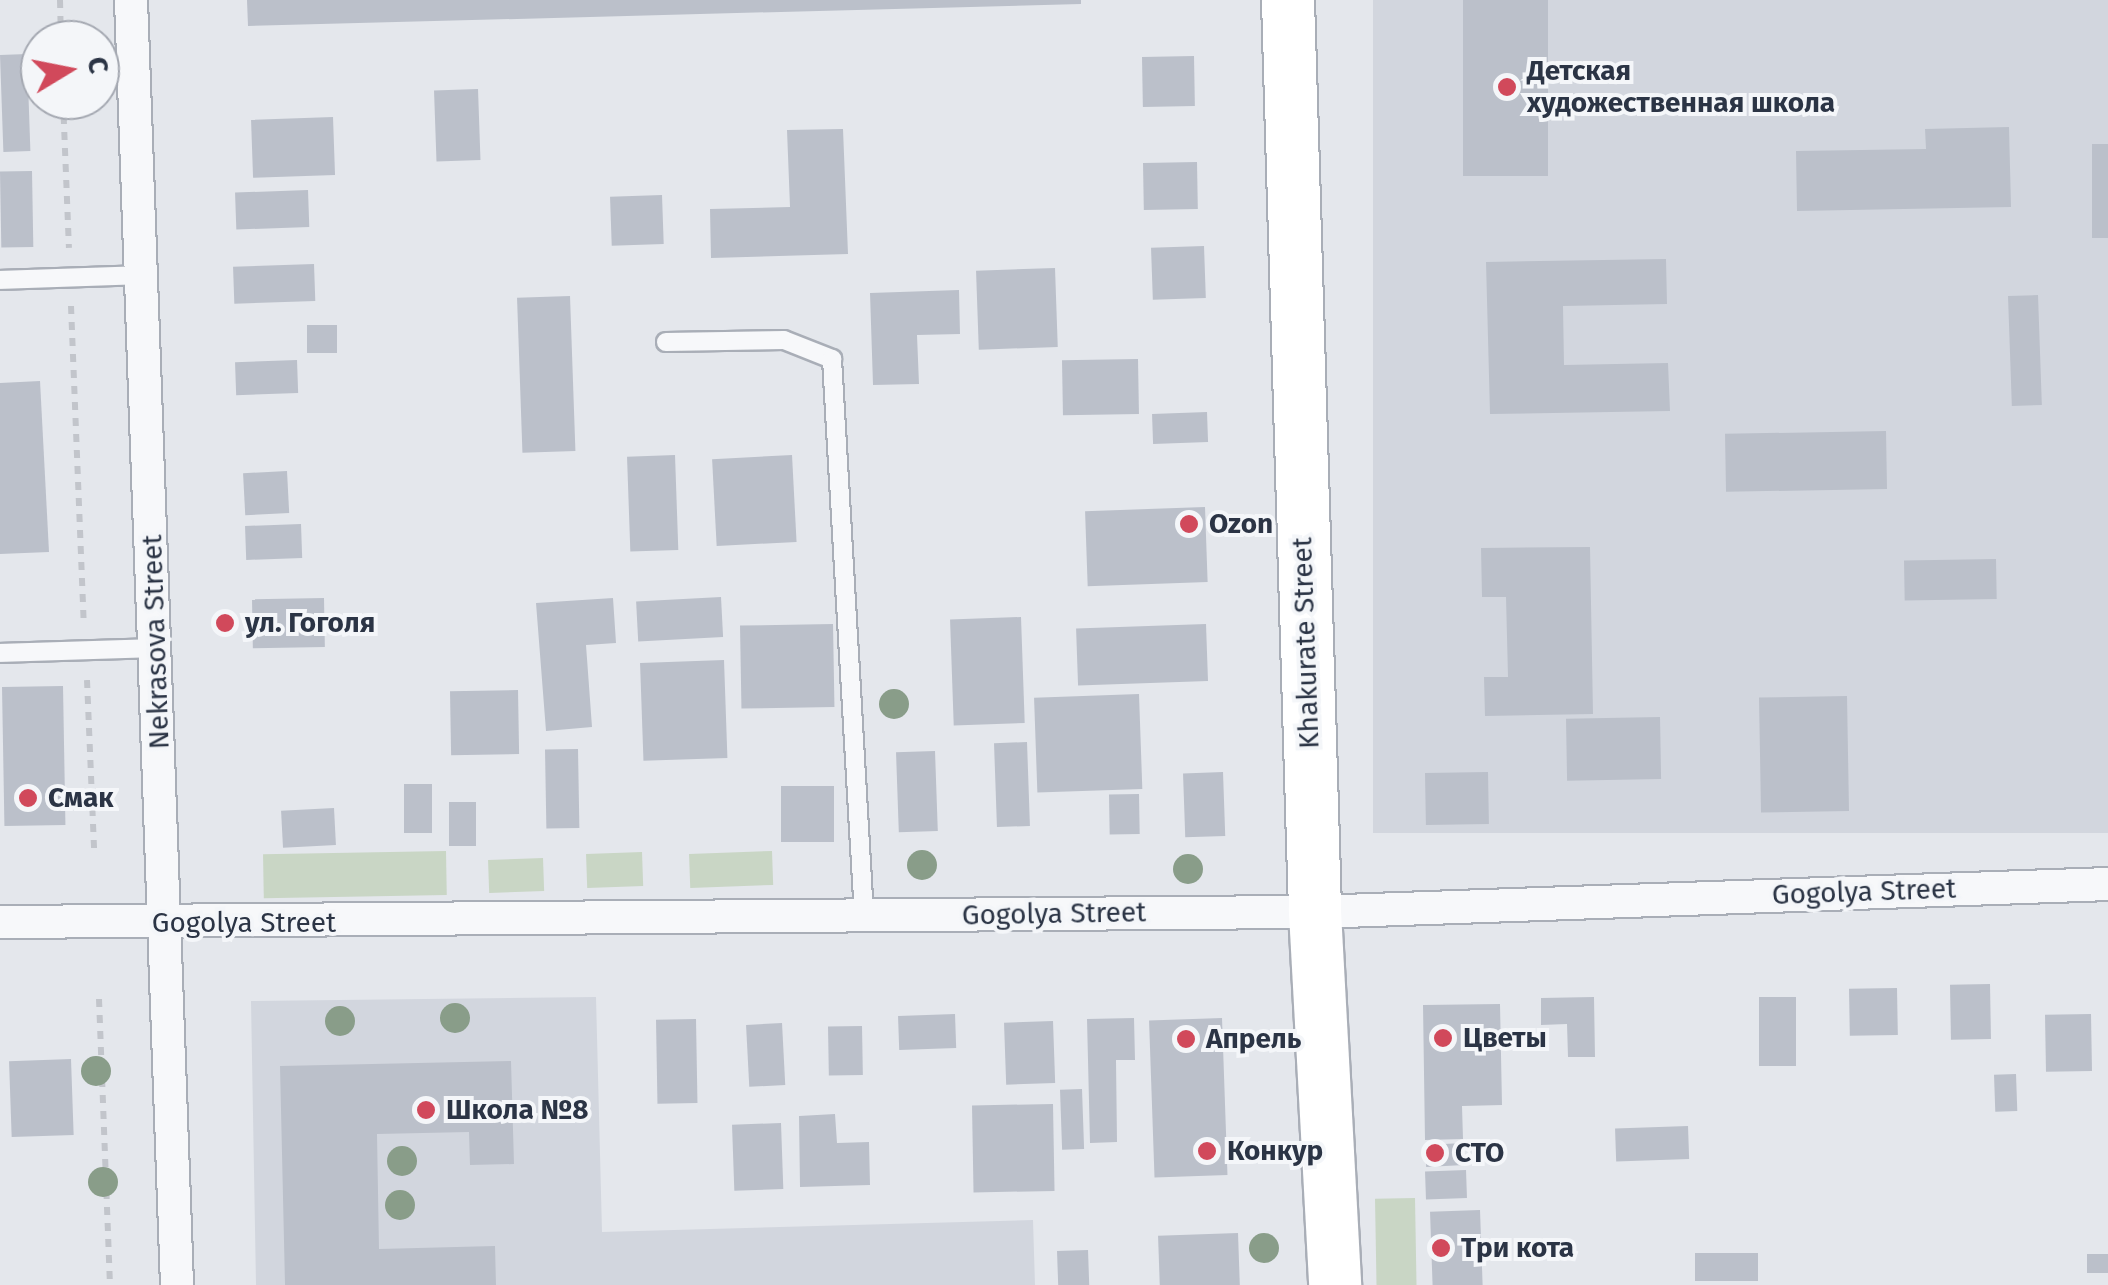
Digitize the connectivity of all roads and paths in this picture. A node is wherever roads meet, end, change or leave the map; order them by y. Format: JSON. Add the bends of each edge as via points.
{"nodes":[{"id":1,"x":131,"y":0,"type":"edge"},
{"id":2,"x":1288,"y":0,"type":"edge"},
{"id":3,"x":64,"y":120,"type":"edge"},
{"id":4,"x":143,"y":275,"type":"junction"},
{"id":5,"x":70,"y":277,"type":"junction"},
{"id":6,"x":0,"y":280,"type":"edge"},
{"id":7,"x":666,"y":342,"type":"dead end"},
{"id":8,"x":156,"y":648,"type":"junction"},
{"id":9,"x":86,"y":650,"type":"junction"},
{"id":10,"x":0,"y":652,"type":"edge"},
{"id":11,"x":94,"y":849,"type":"dead end"},
{"id":12,"x":2108,"y":884,"type":"edge"},
{"id":13,"x":1314,"y":912,"type":"junction"},
{"id":14,"x":864,"y":916,"type":"junction"},
{"id":15,"x":0,"y":922,"type":"edge"},
{"id":16,"x":165,"y":925,"type":"junction"},
{"id":17,"x":99,"y":999,"type":"dead end"},
{"id":18,"x":110,"y":1285,"type":"edge"},
{"id":19,"x":176,"y":1285,"type":"edge"},
{"id":20,"x":1335,"y":1285,"type":"edge"}],
"edges":[{"from":1,"to":4,"type":"street","name":"Nekrasova Street"},
{"from":2,"to":13,"type":"main road","name":"Khakurate Street"},
{"from":3,"to":5,"type":"path"},
{"from":4,"to":5,"type":"lane"},
{"from":4,"to":8,"type":"street","name":"Nekrasova Street"},
{"from":5,"to":6,"type":"lane"},
{"from":5,"to":9,"type":"path"},
{"from":7,"to":14,"type":"lane","via":[[784,340],[832,360]]},
{"from":8,"to":9,"type":"lane"},
{"from":8,"to":16,"type":"street","name":"Nekrasova Street"},
{"from":9,"to":10,"type":"lane"},
{"from":9,"to":11,"type":"path"},
{"from":12,"to":13,"type":"street","name":"Gogolya Street"},
{"from":13,"to":14,"type":"street","name":"Gogolya Street"},
{"from":13,"to":20,"type":"main road","name":"Khakurate Street"},
{"from":14,"to":16,"type":"street","name":"Gogolya Street"},
{"from":15,"to":16,"type":"street","name":"Gogolya Street"},
{"from":16,"to":19,"type":"street","name":"Nekrasova Street"},
{"from":17,"to":18,"type":"path"}]}
